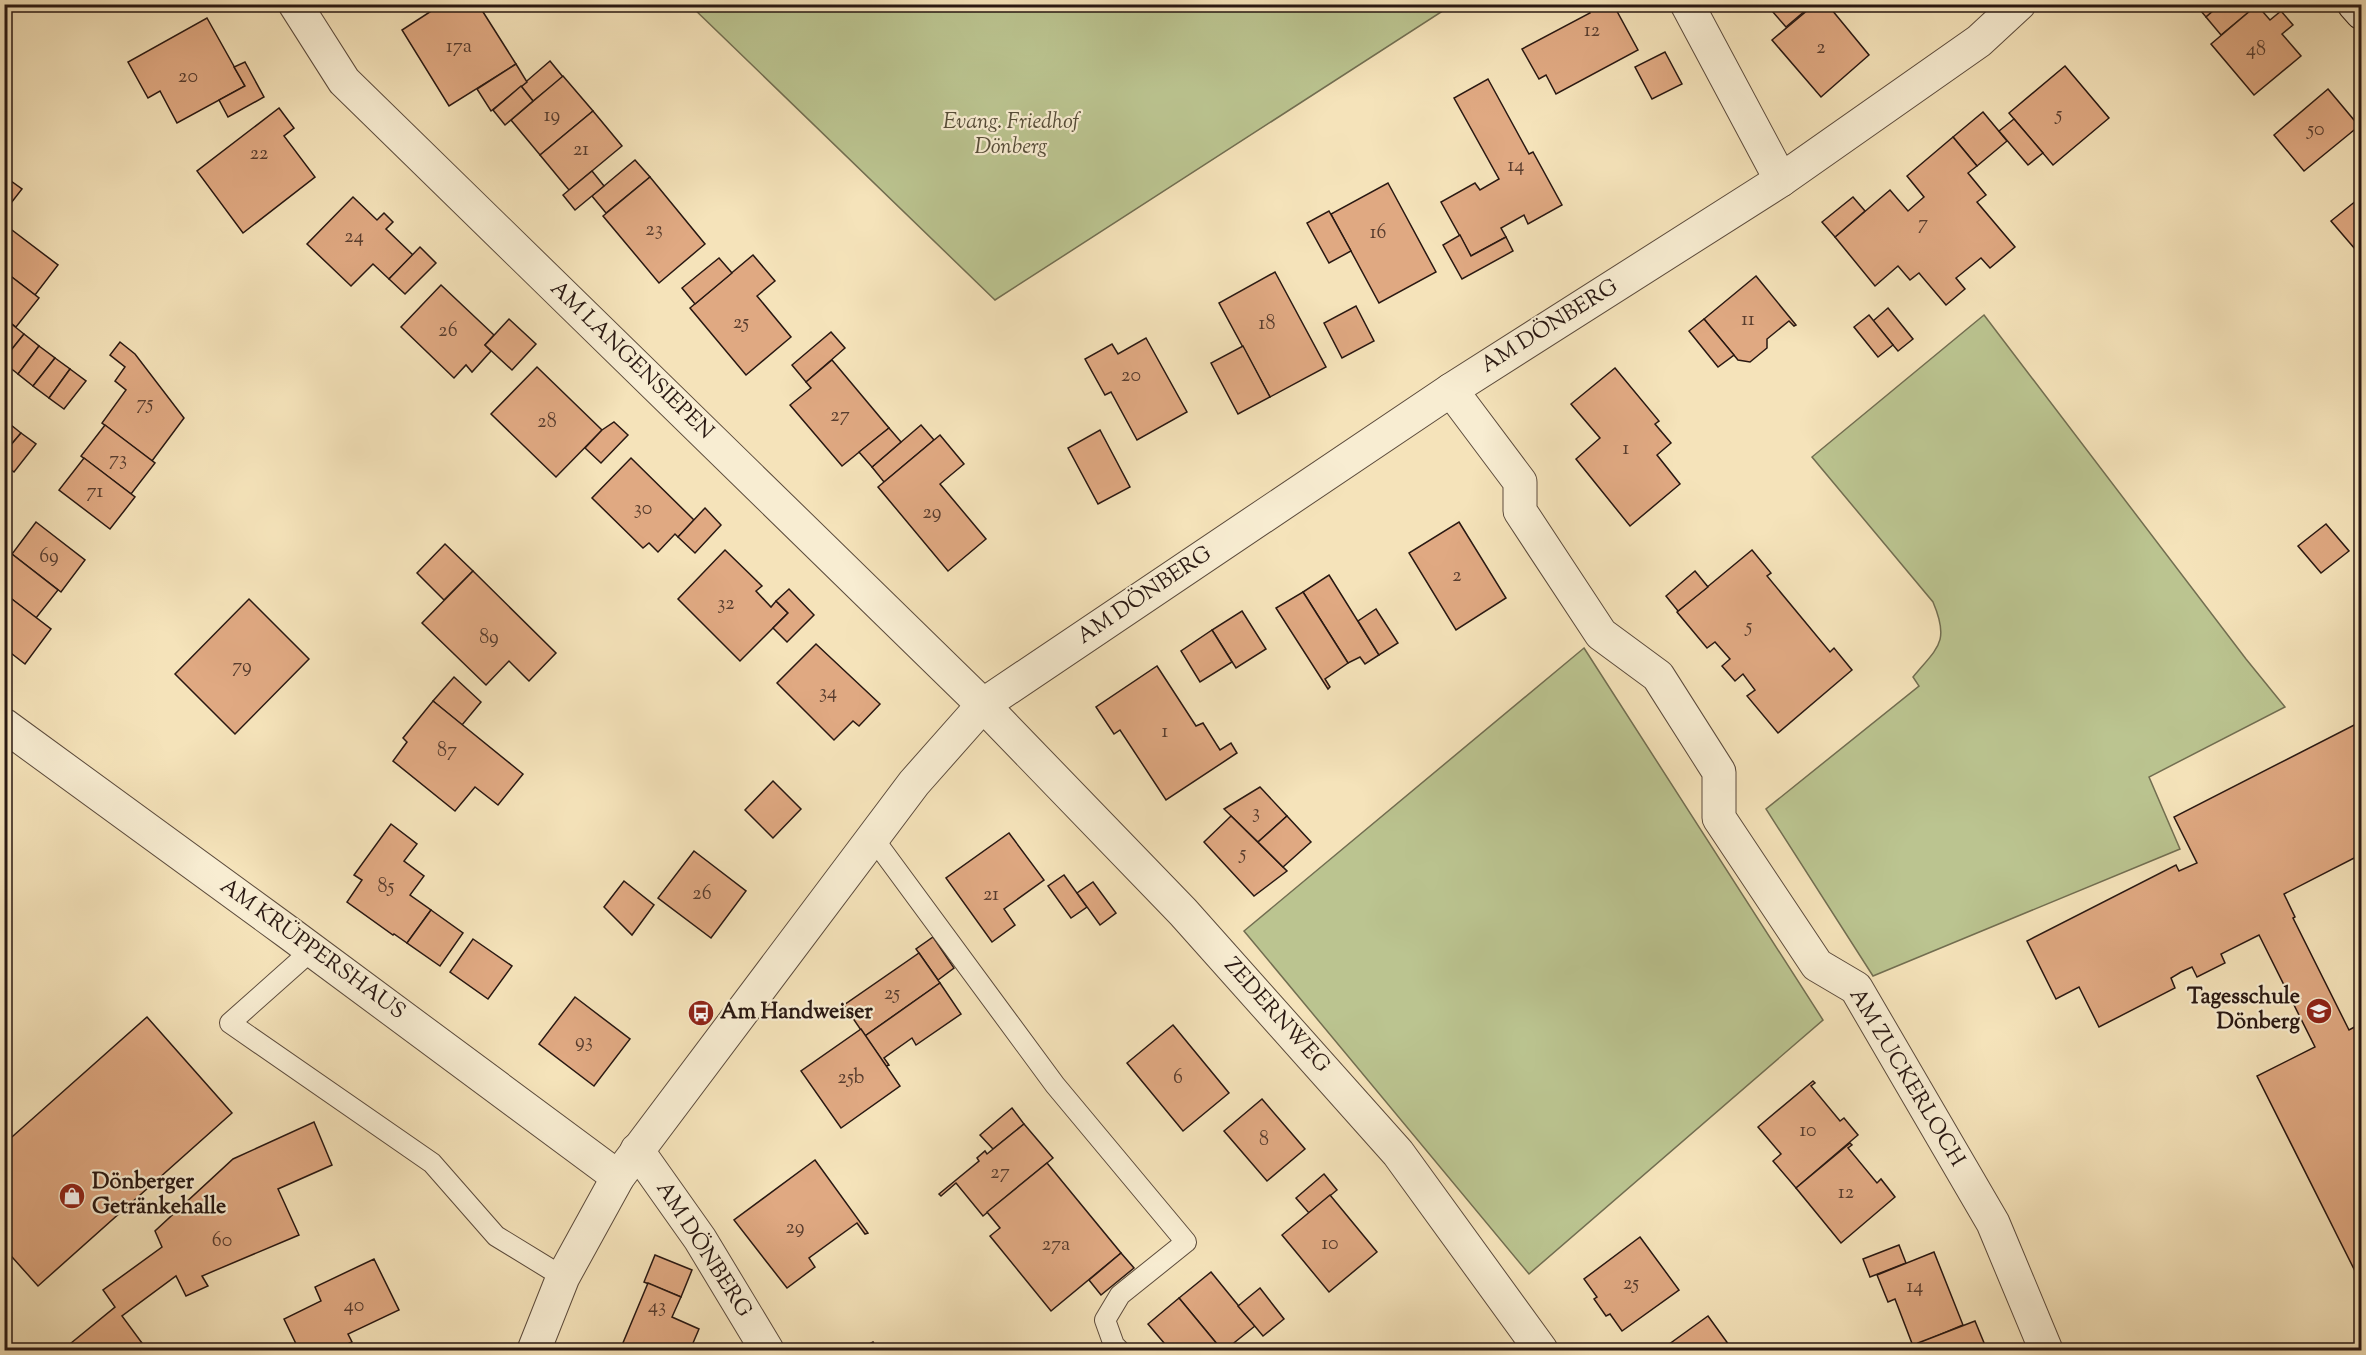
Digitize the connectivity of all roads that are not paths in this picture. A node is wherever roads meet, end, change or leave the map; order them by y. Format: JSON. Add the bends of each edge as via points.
{"nodes":[{"id":1,"x":295,"y":4,"type":"edge"},
{"id":2,"x":1687,"y":4,"type":"edge"},
{"id":3,"x":2019,"y":4,"type":"edge"},
{"id":4,"x":2354,"y":4,"type":"edge"},
{"id":5,"x":2361,"y":13,"type":"edge"},
{"id":6,"x":1781,"y":180,"type":"junction"},
{"id":7,"x":1451,"y":390,"type":"junction"},
{"id":8,"x":983,"y":705,"type":"junction"},
{"id":9,"x":4,"y":725,"type":"edge"},
{"id":10,"x":873,"y":838,"type":"junction"},
{"id":11,"x":312,"y":950,"type":"junction"},
{"id":12,"x":637,"y":1150,"type":"junction"},
{"id":13,"x":618,"y":1178,"type":"junction"},
{"id":14,"x":563,"y":1277,"type":"junction"},
{"id":15,"x":1534,"y":1348,"type":"edge"},
{"id":16,"x":534,"y":1350,"type":"edge"},
{"id":17,"x":767,"y":1350,"type":"edge"},
{"id":18,"x":1119,"y":1350,"type":"edge"},
{"id":19,"x":2046,"y":1350,"type":"edge"}],
"edges":[{"from":1,"to":8,"type":"street","name":"AM LANGENSIEPEN","via":[[344,81]]},
{"from":2,"to":6,"type":"street"},
{"from":3,"to":6,"type":"street","name":"AM DÖNBERG","via":[[1979,41]]},
{"from":4,"to":5,"type":"street"},
{"from":6,"to":7,"type":"street","name":"AM DÖNBERG"},
{"from":7,"to":8,"type":"street","name":"AM DÖNBERG"},
{"from":7,"to":19,"type":"street","name":"AM ZUCKERLOCH","via":[[1520,482],[1520,511],[1601,634],[1658,676],[1719,772],[1719,818],[1817,965],[1856,988],[1993,1223]]},
{"from":8,"to":10,"type":"street","name":"AM DÖNBERG","via":[[914,783]]},
{"from":8,"to":15,"type":"street","name":"ZEDERNWEG","via":[[1183,912],[1398,1153]]},
{"from":9,"to":11,"type":"street","name":"AM KRÜPPERSHAUS"},
{"from":10,"to":12,"type":"street","name":"AM DÖNBERG"},
{"from":10,"to":18,"type":"lane","via":[[1055,1085],[1186,1242],[1120,1295],[1105,1320]]},
{"from":11,"to":13,"type":"street","name":"AM KRÜPPERSHAUS"},
{"from":11,"to":14,"type":"lane","via":[[230,1023],[432,1163],[496,1236]]},
{"from":12,"to":13,"type":"street","name":"AM DÖNBERG"},
{"from":12,"to":17,"type":"street","name":"AM DÖNBERG","via":[[700,1239]]},
{"from":13,"to":14,"type":"street","name":"AM DÖNBERG"},
{"from":14,"to":16,"type":"street","name":"AM DÖNBERG"}]}
